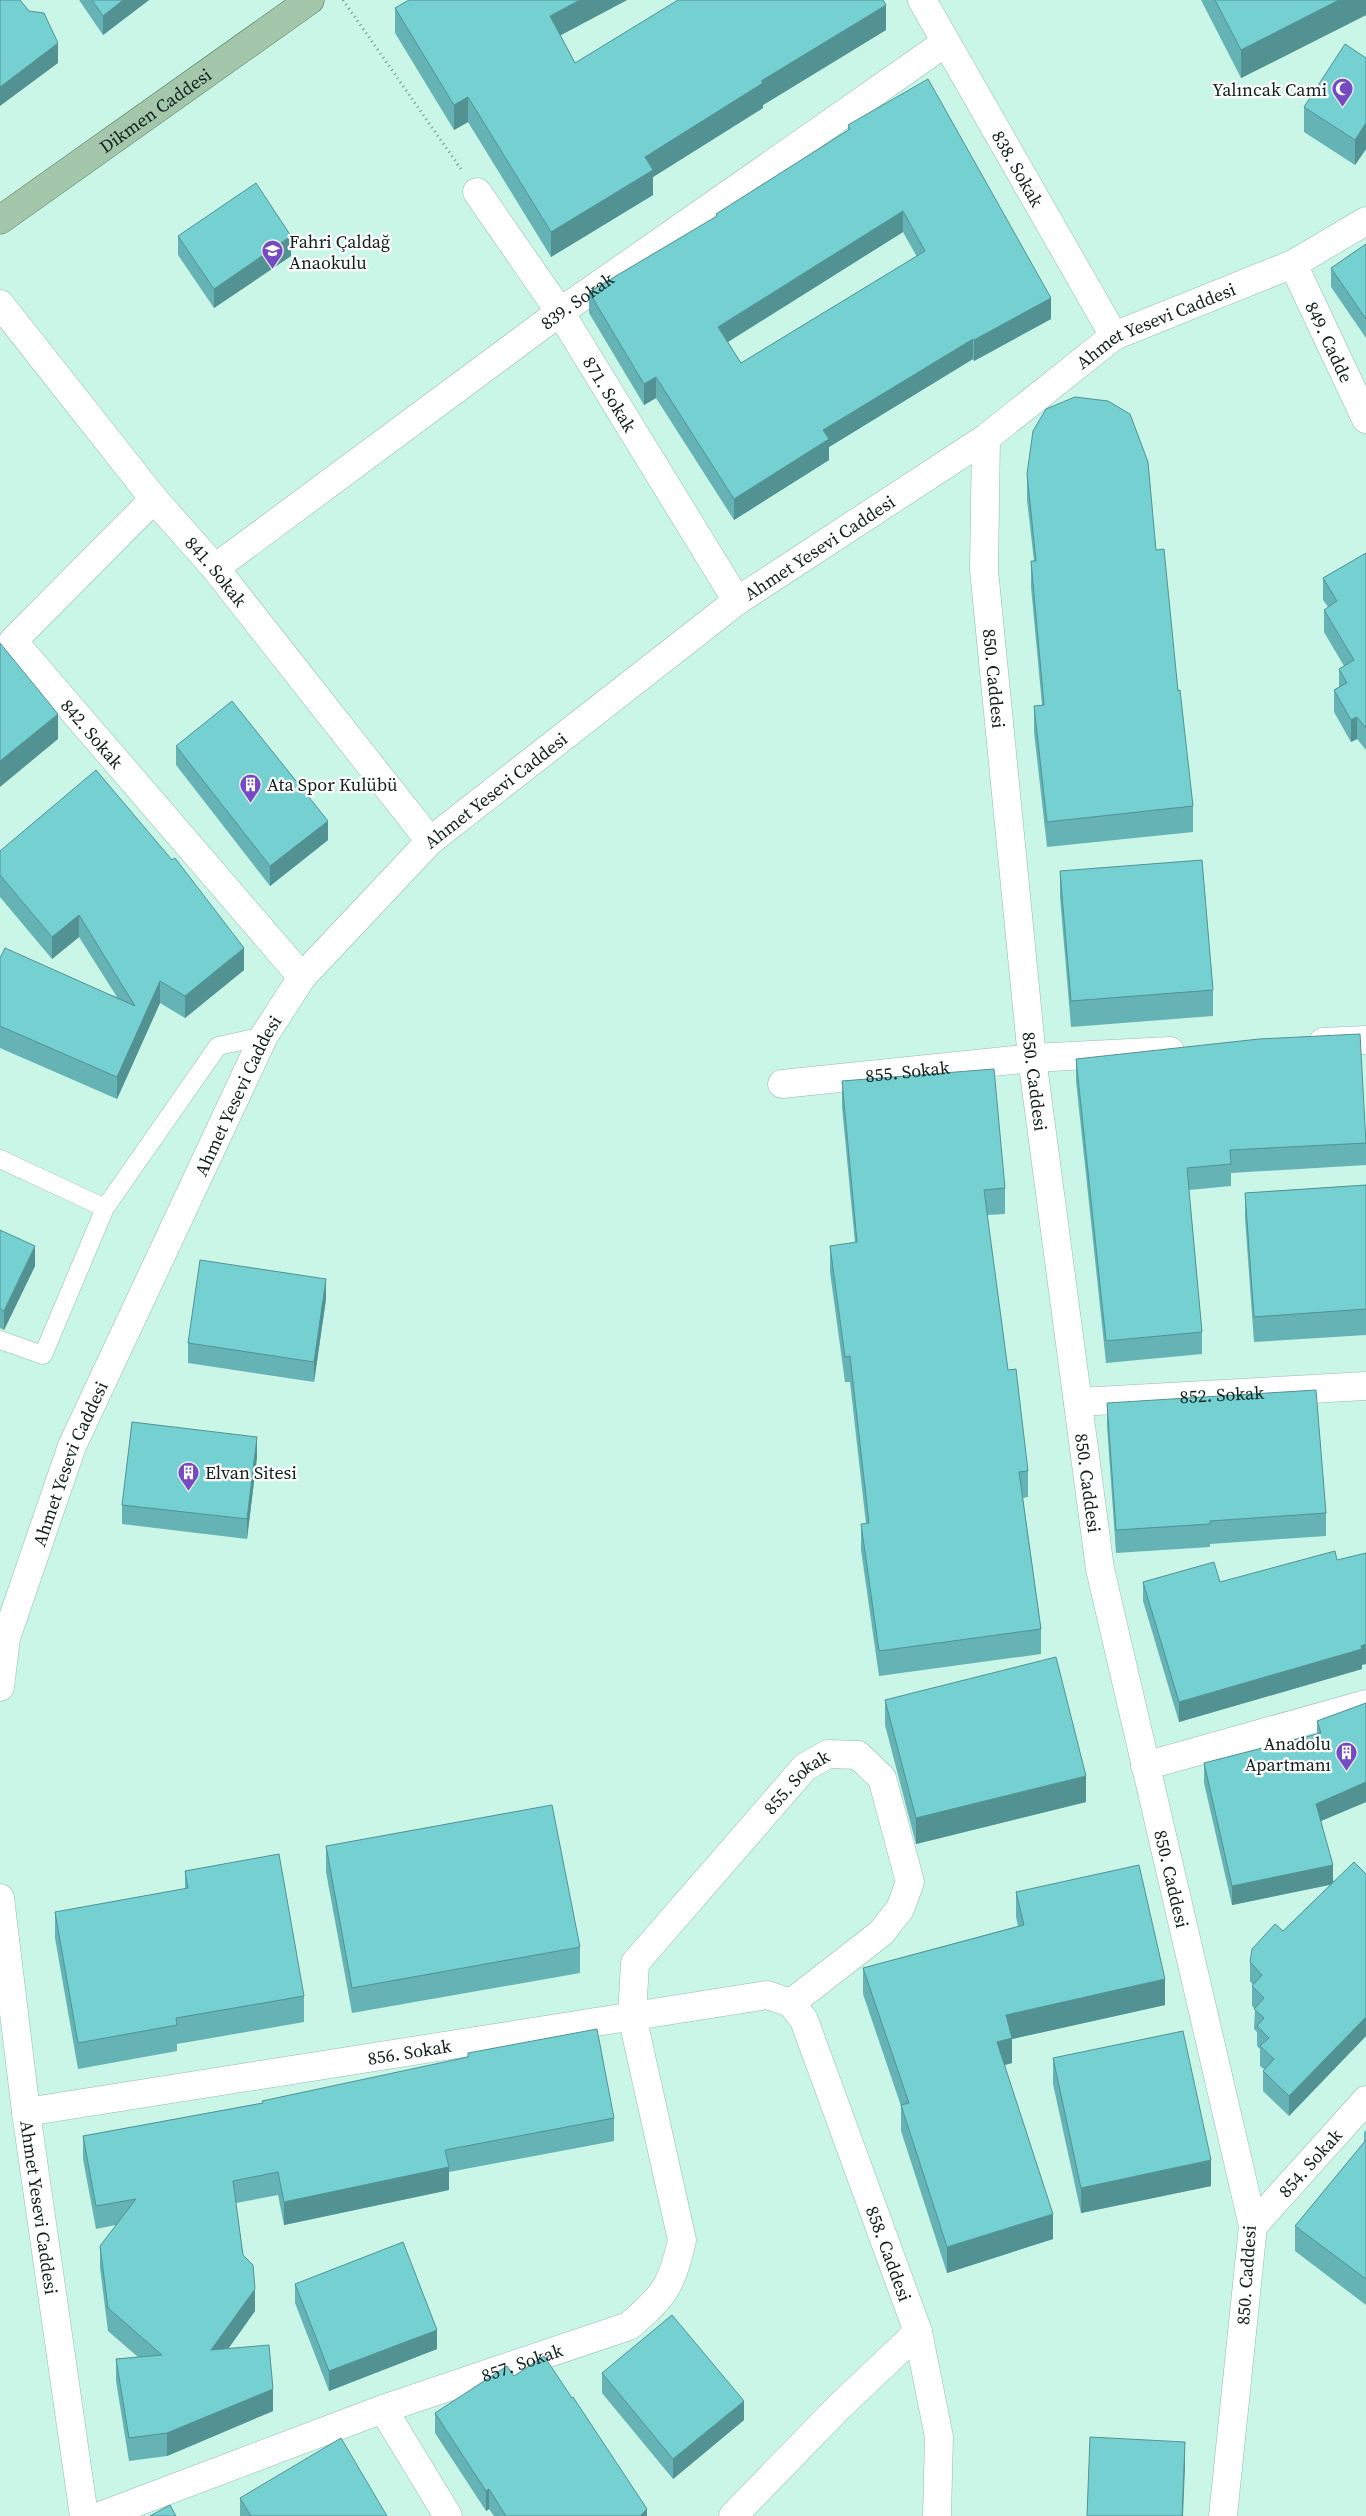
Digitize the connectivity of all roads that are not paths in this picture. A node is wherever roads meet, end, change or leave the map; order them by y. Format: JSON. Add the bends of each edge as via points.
{"nodes":[{"id":1,"x":310,"y":0,"type":"edge"},
{"id":2,"x":922,"y":0,"type":"edge"},
{"id":3,"x":945,"y":43,"type":"junction"},
{"id":4,"x":478,"y":192,"type":"road end"},
{"id":5,"x":0,"y":220,"type":"edge"},
{"id":6,"x":1366,"y":221,"type":"edge"},
{"id":7,"x":1293,"y":264,"type":"junction"},
{"id":8,"x":0,"y":304,"type":"edge"},
{"id":9,"x":560,"y":312,"type":"junction"},
{"id":10,"x":1114,"y":336,"type":"junction"},
{"id":11,"x":1366,"y":419,"type":"edge"},
{"id":12,"x":986,"y":438,"type":"junction"},
{"id":13,"x":154,"y":500,"type":"junction"},
{"id":14,"x":215,"y":568,"type":"junction"},
{"id":15,"x":737,"y":601,"type":"junction"},
{"id":16,"x":430,"y":841,"type":"junction"},
{"id":17,"x":302,"y":977,"type":"junction"},
{"id":18,"x":264,"y":1036,"type":"junction"},
{"id":19,"x":1366,"y":1040,"type":"edge"},
{"id":20,"x":1297,"y":1044,"type":"edge"},
{"id":21,"x":1199,"y":1049,"type":"edge"},
{"id":22,"x":1032,"y":1058,"type":"junction"},
{"id":23,"x":782,"y":1084,"type":"dead end"},
{"id":24,"x":0,"y":1159,"type":"edge"},
{"id":25,"x":105,"y":1208,"type":"junction"},
{"id":26,"x":0,"y":1340,"type":"edge"},
{"id":27,"x":1366,"y":1386,"type":"edge"},
{"id":28,"x":1078,"y":1402,"type":"junction"},
{"id":29,"x":3,"y":1638,"type":"edge"},
{"id":30,"x":0,"y":1687,"type":"edge"},
{"id":31,"x":1366,"y":1704,"type":"edge"},
{"id":32,"x":1145,"y":1766,"type":"junction"},
{"id":33,"x":0,"y":1898,"type":"edge"},
{"id":34,"x":791,"y":2003,"type":"junction"},
{"id":35,"x":632,"y":2016,"type":"junction"},
{"id":36,"x":1366,"y":2100,"type":"edge"},
{"id":37,"x":26,"y":2112,"type":"junction"},
{"id":38,"x":1253,"y":2226,"type":"junction"},
{"id":39,"x":918,"y":2332,"type":"junction"},
{"id":40,"x":383,"y":2409,"type":"junction"},
{"id":41,"x":84,"y":2516,"type":"edge"},
{"id":42,"x":100,"y":2516,"type":"edge"},
{"id":43,"x":448,"y":2516,"type":"edge"},
{"id":44,"x":732,"y":2516,"type":"edge"},
{"id":45,"x":937,"y":2516,"type":"edge"},
{"id":46,"x":1223,"y":2516,"type":"edge"}],
"edges":[{"from":1,"to":5,"type":"main road","name":"Dikmen Caddesi"},
{"from":2,"to":3,"type":"street","name":"838. Sokak"},
{"from":3,"to":9,"type":"street","name":"839. Sokak"},
{"from":3,"to":10,"type":"street","name":"838. Sokak"},
{"from":4,"to":9,"type":"street","name":"871. Sokak"},
{"from":6,"to":7,"type":"street","name":"Ahmet Yesevi Caddesi"},
{"from":7,"to":10,"type":"street","name":"Ahmet Yesevi Caddesi"},
{"from":7,"to":11,"type":"street","name":"849. Cadde"},
{"from":8,"to":13,"type":"street","name":"841. Sokak"},
{"from":9,"to":14,"type":"street","name":"839. Sokak"},
{"from":9,"to":15,"type":"street","name":"871. Sokak"},
{"from":10,"to":12,"type":"street","name":"Ahmet Yesevi Caddesi"},
{"from":12,"to":15,"type":"street","name":"Ahmet Yesevi Caddesi"},
{"from":12,"to":22,"type":"street","name":"850. Caddesi","via":[[984,570]]},
{"from":13,"to":14,"type":"street","name":"841. Sokak"},
{"from":13,"to":17,"type":"street","name":"842. Sokak","via":[[13,641]]},
{"from":14,"to":16,"type":"street","name":"841. Sokak"},
{"from":15,"to":16,"type":"street","name":"Ahmet Yesevi Caddesi"},
{"from":16,"to":17,"type":"street","name":"Ahmet Yesevi Caddesi"},
{"from":17,"to":18,"type":"street","name":"Ahmet Yesevi Caddesi"},
{"from":18,"to":25,"type":"lane","via":[[218,1046]]},
{"from":18,"to":29,"type":"street","name":"Ahmet Yesevi Caddesi","via":[[72,1446]]},
{"from":19,"to":20,"type":"street"},
{"from":21,"to":22,"type":"street","name":"855. Sokak"},
{"from":22,"to":23,"type":"street","name":"855. Sokak"},
{"from":22,"to":28,"type":"street","name":"850. Caddesi"},
{"from":24,"to":25,"type":"lane"},
{"from":25,"to":26,"type":"lane","via":[[43,1355]]},
{"from":27,"to":28,"type":"street","name":"852. Sokak"},
{"from":28,"to":32,"type":"street","name":"850. Caddesi","via":[[1100,1569]]},
{"from":29,"to":30,"type":"street","name":"Ahmet Yesevi Caddesi"},
{"from":31,"to":32,"type":"street"},
{"from":32,"to":38,"type":"street","name":"850. Caddesi"},
{"from":33,"to":37,"type":"street","name":"Ahmet Yesevi Caddesi"},
{"from":34,"to":35,"type":"street","name":"856. Sokak","via":[[767,1995]]},
{"from":34,"to":35,"type":"street","name":"855. Sokak","via":[[881,1933],[900,1909],[910,1882],[882,1778],[858,1755],[828,1754],[805,1767],[634,1963]]},
{"from":34,"to":39,"type":"street","name":"858. Caddesi","via":[[804,2020]]},
{"from":35,"to":37,"type":"street","name":"856. Sokak"},
{"from":35,"to":40,"type":"street","name":"857. Sokak","via":[[682,2240],[674,2273],[656,2303],[629,2326]]},
{"from":36,"to":38,"type":"street","name":"854. Sokak"},
{"from":37,"to":41,"type":"street","name":"Ahmet Yesevi Caddesi"},
{"from":38,"to":46,"type":"street","name":"850. Caddesi"},
{"from":39,"to":44,"type":"street"},
{"from":39,"to":45,"type":"street","name":"858. Caddesi","via":[[939,2437]]},
{"from":40,"to":42,"type":"street","name":"857. Sokak"},
{"from":40,"to":43,"type":"street"}]}
